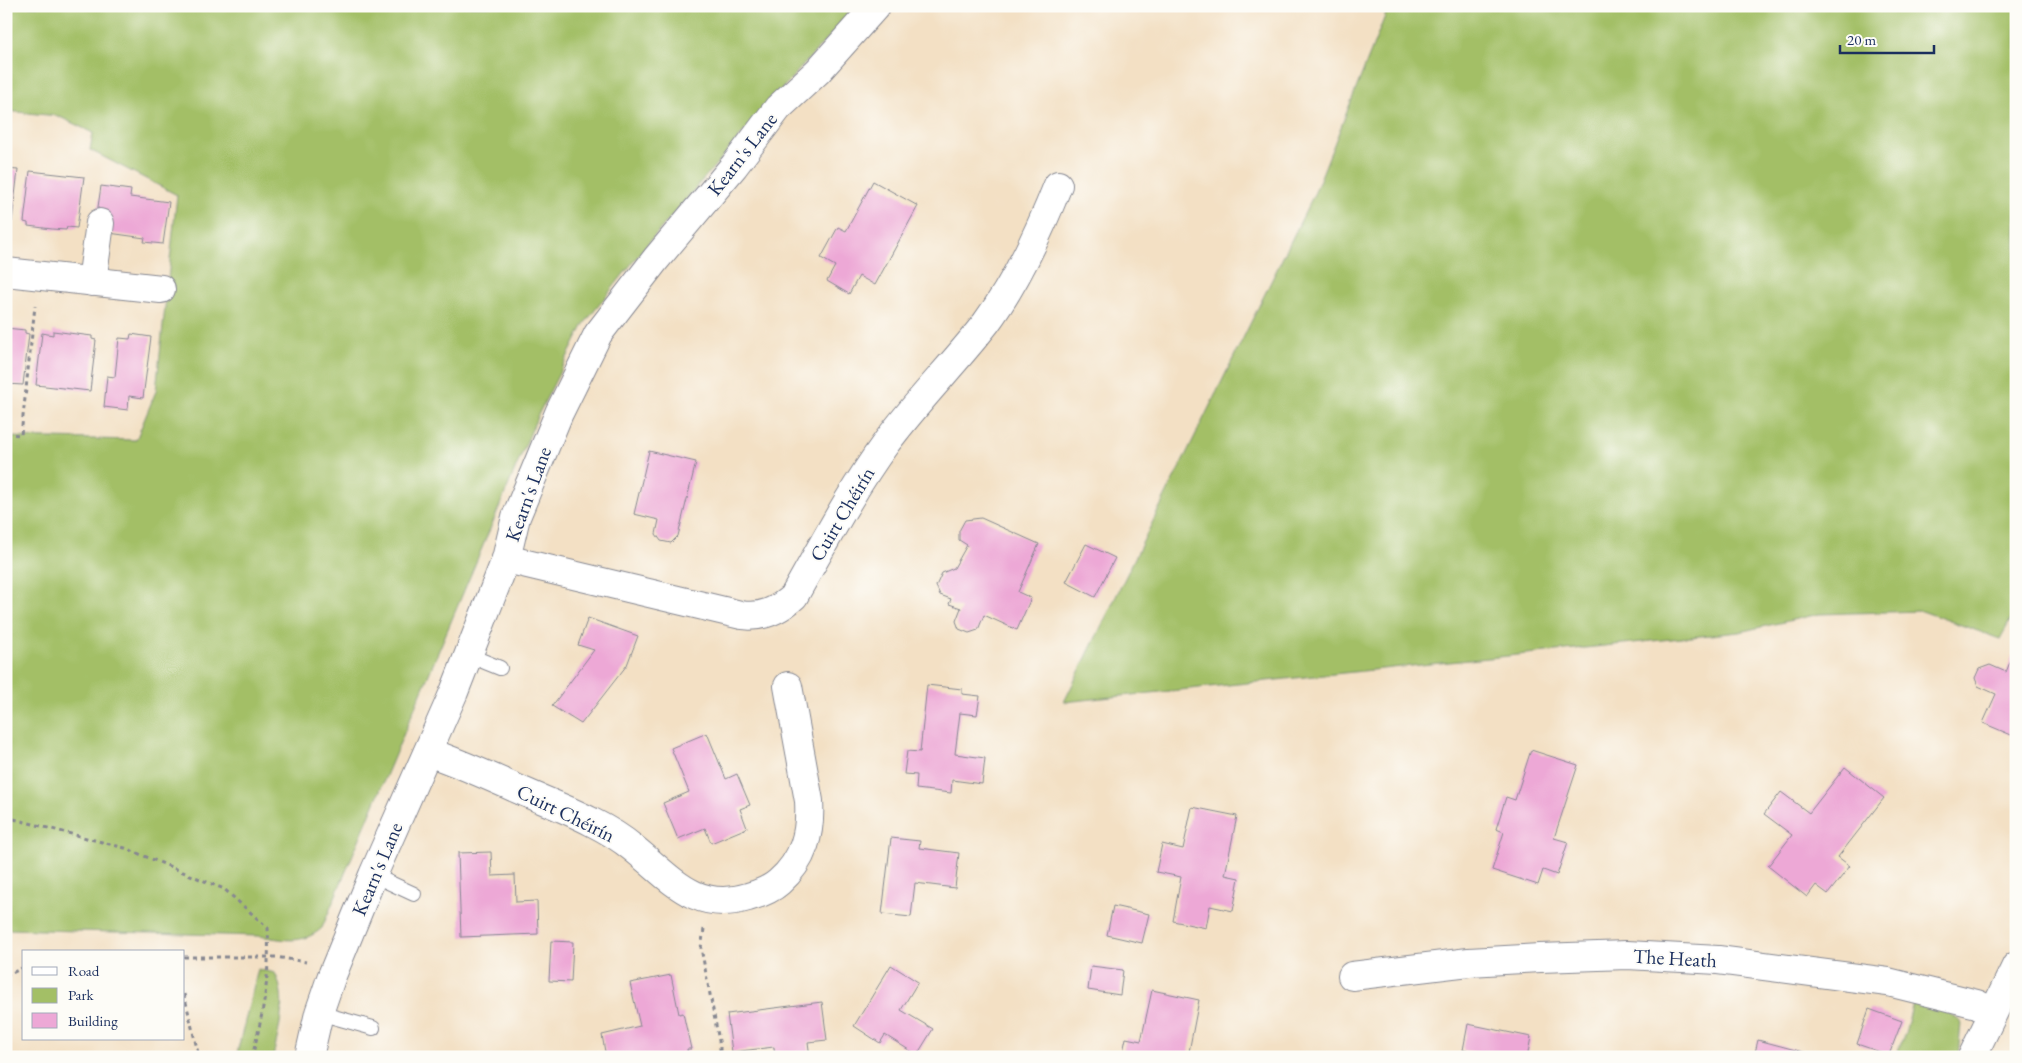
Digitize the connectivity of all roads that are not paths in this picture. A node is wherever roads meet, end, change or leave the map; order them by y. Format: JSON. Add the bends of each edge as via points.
{"nodes":[{"id":1,"x":876,"y":6,"type":"edge"},
{"id":2,"x":1058,"y":185,"type":"dead end"},
{"id":3,"x":100,"y":223,"type":"dead end"},
{"id":4,"x":6,"y":272,"type":"edge"},
{"id":5,"x":92,"y":282,"type":"junction"},
{"id":6,"x":161,"y":289,"type":"dead end"},
{"id":7,"x":506,"y":559,"type":"junction"},
{"id":8,"x":468,"y":655,"type":"junction"},
{"id":9,"x":500,"y":668,"type":"dead end"},
{"id":10,"x":788,"y":686,"type":"dead end"},
{"id":11,"x":428,"y":752,"type":"junction"},
{"id":12,"x":373,"y":875,"type":"junction"},
{"id":13,"x":414,"y":894,"type":"dead end"},
{"id":14,"x":2016,"y":966,"type":"edge"},
{"id":15,"x":1352,"y":976,"type":"dead end"},
{"id":16,"x":1993,"y":1012,"type":"junction"},
{"id":17,"x":319,"y":1013,"type":"junction"},
{"id":18,"x":373,"y":1028,"type":"dead end"},
{"id":19,"x":308,"y":1057,"type":"edge"},
{"id":20,"x":1972,"y":1057,"type":"edge"}],
"edges":[{"from":1,"to":7,"type":"street","name":"Kearn's Lane","via":[[818,70],[778,108],[598,334],[559,413],[516,516]]},
{"from":2,"to":7,"type":"street","name":"Cuirt Chéirín","via":[[1028,256],[1005,294],[986,323],[886,443],[787,603],[764,615],[741,615]]},
{"from":3,"to":5,"type":"street"},
{"from":4,"to":5,"type":"street"},
{"from":5,"to":6,"type":"street"},
{"from":7,"to":8,"type":"street","name":"Kearn's Lane"},
{"from":8,"to":9,"type":"lane"},
{"from":8,"to":11,"type":"street","name":"Kearn's Lane"},
{"from":10,"to":11,"type":"street","name":"Cuirt Chéirín","via":[[809,801],[806,843],[799,860],[776,885],[760,894],[740,899],[723,901],[690,894],[633,848],[592,822]]},
{"from":11,"to":12,"type":"street","name":"Kearn's Lane"},
{"from":12,"to":13,"type":"lane"},
{"from":12,"to":17,"type":"street","name":"Kearn's Lane"},
{"from":14,"to":16,"type":"street"},
{"from":15,"to":16,"type":"street","name":"The Heath","via":[[1469,962],[1540,958],[1628,955],[1718,960],[1888,982],[1977,1004]]},
{"from":16,"to":20,"type":"street"},
{"from":17,"to":18,"type":"lane"},
{"from":17,"to":19,"type":"street","name":"Kearn's Lane"}]}
